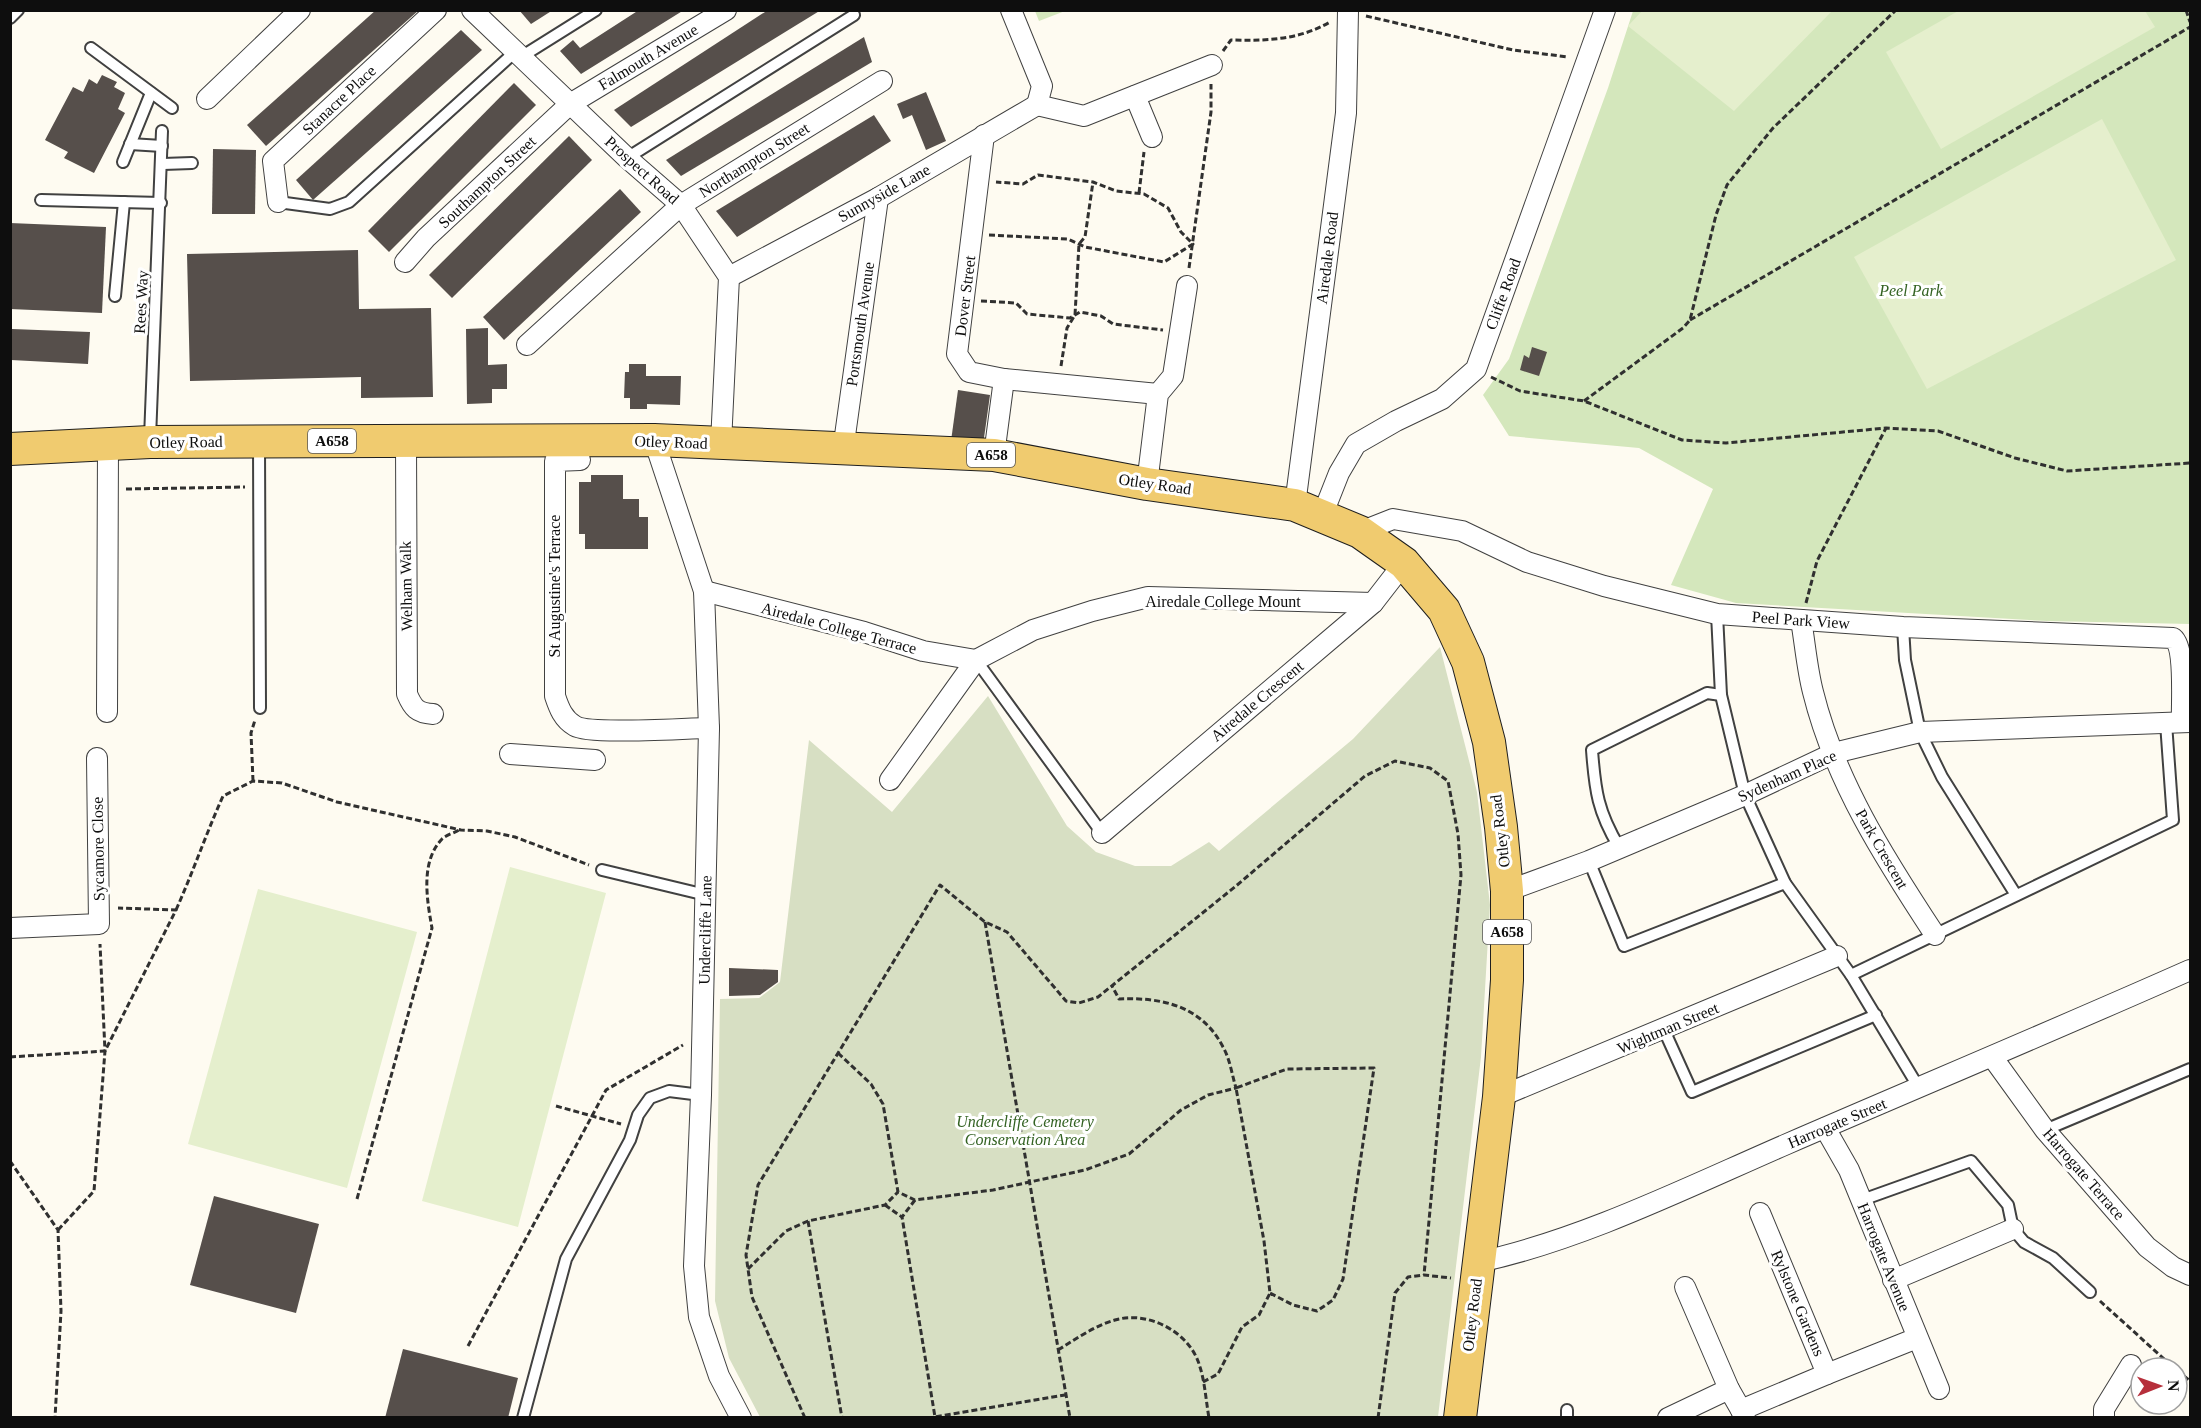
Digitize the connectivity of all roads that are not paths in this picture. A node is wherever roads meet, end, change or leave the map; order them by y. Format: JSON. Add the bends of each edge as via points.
{"nodes":[{"id":1,"x":18,"y":10,"type":"edge"},
{"id":2,"x":300,"y":10,"type":"edge"},
{"id":3,"x":436,"y":10,"type":"edge"},
{"id":4,"x":472,"y":10,"type":"edge"},
{"id":5,"x":596,"y":10,"type":"edge"},
{"id":6,"x":726,"y":10,"type":"edge"},
{"id":7,"x":1011,"y":10,"type":"edge"},
{"id":8,"x":1605,"y":10,"type":"edge"},
{"id":9,"x":1348,"y":11,"type":"edge"},
{"id":10,"x":854,"y":15,"type":"dead end"},
{"id":11,"x":10,"y":18,"type":"edge"},
{"id":12,"x":91,"y":48,"type":"dead end"},
{"id":13,"x":518,"y":55,"type":"junction"},
{"id":14,"x":1212,"y":65,"type":"road end"},
{"id":15,"x":882,"y":81,"type":"dead end"},
{"id":16,"x":151,"y":93,"type":"junction"},
{"id":17,"x":1135,"y":96,"type":"junction"},
{"id":18,"x":207,"y":99,"type":"dead end"},
{"id":19,"x":570,"y":104,"type":"junction"},
{"id":20,"x":1037,"y":105,"type":"junction"},
{"id":21,"x":172,"y":108,"type":"dead end"},
{"id":22,"x":162,"y":130,"type":"dead end"},
{"id":23,"x":984,"y":135,"type":"junction"},
{"id":24,"x":1152,"y":137,"type":"road end"},
{"id":25,"x":130,"y":144,"type":"junction"},
{"id":26,"x":162,"y":146,"type":"junction"},
{"id":27,"x":627,"y":158,"type":"junction"},
{"id":28,"x":123,"y":162,"type":"dead end"},
{"id":29,"x":192,"y":163,"type":"dead end"},
{"id":30,"x":163,"y":164,"type":"junction"},
{"id":31,"x":878,"y":198,"type":"junction"},
{"id":32,"x":41,"y":200,"type":"dead end"},
{"id":33,"x":124,"y":202,"type":"junction"},
{"id":34,"x":278,"y":202,"type":"joint"},
{"id":35,"x":161,"y":203,"type":"junction"},
{"id":36,"x":681,"y":205,"type":"junction"},
{"id":37,"x":405,"y":262,"type":"dead end"},
{"id":38,"x":729,"y":277,"type":"junction"},
{"id":39,"x":1187,"y":286,"type":"road end"},
{"id":40,"x":115,"y":296,"type":"dead end"},
{"id":41,"x":528,"y":345,"type":"dead end"},
{"id":42,"x":1004,"y":379,"type":"junction"},
{"id":43,"x":1158,"y":394,"type":"junction"},
{"id":44,"x":654,"y":440,"type":"junction"},
{"id":45,"x":259,"y":441,"type":"junction"},
{"id":46,"x":150,"y":442,"type":"junction"},
{"id":47,"x":406,"y":442,"type":"junction"},
{"id":48,"x":722,"y":443,"type":"junction"},
{"id":49,"x":108,"y":445,"type":"junction"},
{"id":50,"x":10,"y":449,"type":"edge"},
{"id":51,"x":843,"y":450,"type":"junction"},
{"id":52,"x":994,"y":455,"type":"junction"},
{"id":53,"x":580,"y":460,"type":"dead end"},
{"id":54,"x":1147,"y":484,"type":"junction"},
{"id":55,"x":1308,"y":510,"type":"junction"},
{"id":56,"x":1360,"y":532,"type":"junction"},
{"id":57,"x":1404,"y":563,"type":"junction"},
{"id":58,"x":704,"y":591,"type":"junction"},
{"id":59,"x":1372,"y":603,"type":"junction"},
{"id":60,"x":1717,"y":614,"type":"junction"},
{"id":61,"x":1801,"y":620,"type":"junction"},
{"id":62,"x":1903,"y":627,"type":"junction"},
{"id":63,"x":976,"y":660,"type":"junction"},
{"id":64,"x":1720,"y":694,"type":"junction"},
{"id":65,"x":260,"y":708,"type":"road end"},
{"id":66,"x":107,"y":712,"type":"dead end"},
{"id":67,"x":433,"y":714,"type":"dead end"},
{"id":68,"x":2179,"y":722,"type":"edge"},
{"id":69,"x":576,"y":728,"type":"junction"},
{"id":70,"x":709,"y":728,"type":"junction"},
{"id":71,"x":1920,"y":732,"type":"junction"},
{"id":72,"x":1834,"y":753,"type":"junction"},
{"id":73,"x":510,"y":754,"type":"dead end"},
{"id":74,"x":98,"y":758,"type":"dead end"},
{"id":75,"x":576,"y":758,"type":"junction"},
{"id":76,"x":596,"y":760,"type":"dead end"},
{"id":77,"x":890,"y":780,"type":"dead end"},
{"id":78,"x":1745,"y":795,"type":"junction"},
{"id":79,"x":1102,"y":833,"type":"joint"},
{"id":80,"x":1619,"y":847,"type":"junction"},
{"id":81,"x":1589,"y":861,"type":"junction"},
{"id":82,"x":602,"y":870,"type":"road end"},
{"id":83,"x":1785,"y":883,"type":"junction"},
{"id":84,"x":1507,"y":891,"type":"junction"},
{"id":85,"x":706,"y":895,"type":"junction"},
{"id":86,"x":2016,"y":895,"type":"junction"},
{"id":87,"x":10,"y":927,"type":"edge"},
{"id":88,"x":1935,"y":935,"type":"junction"},
{"id":89,"x":1837,"y":956,"type":"junction"},
{"id":90,"x":2190,"y":970,"type":"edge"},
{"id":91,"x":1851,"y":975,"type":"junction"},
{"id":92,"x":1876,"y":1015,"type":"junction"},
{"id":93,"x":1664,"y":1030,"type":"junction"},
{"id":94,"x":1993,"y":1058,"type":"junction"},
{"id":95,"x":2190,"y":1069,"type":"edge"},
{"id":96,"x":1919,"y":1088,"type":"junction"},
{"id":97,"x":701,"y":1095,"type":"junction"},
{"id":98,"x":1499,"y":1097,"type":"junction"},
{"id":99,"x":1825,"y":1128,"type":"junction"},
{"id":100,"x":2045,"y":1130,"type":"junction"},
{"id":101,"x":1862,"y":1200,"type":"junction"},
{"id":102,"x":1760,"y":1213,"type":"dead end"},
{"id":103,"x":2013,"y":1229,"type":"junction"},
{"id":104,"x":1478,"y":1272,"type":"junction"},
{"id":105,"x":2190,"y":1275,"type":"edge"},
{"id":106,"x":1893,"y":1280,"type":"junction"},
{"id":107,"x":1685,"y":1287,"type":"dead end"},
{"id":108,"x":2090,"y":1292,"type":"road end"},
{"id":109,"x":1917,"y":1338,"type":"junction"},
{"id":110,"x":2129,"y":1368,"type":"edge"},
{"id":111,"x":1827,"y":1374,"type":"junction"},
{"id":112,"x":1729,"y":1389,"type":"junction"},
{"id":113,"x":1939,"y":1389,"type":"dead end"},
{"id":114,"x":1743,"y":1414,"type":"edge"},
{"id":115,"x":523,"y":1418,"type":"edge"},
{"id":116,"x":741,"y":1418,"type":"edge"},
{"id":117,"x":1461,"y":1418,"type":"edge"},
{"id":118,"x":1668,"y":1418,"type":"edge"},
{"id":119,"x":2104,"y":1418,"type":"edge"}],
"edges":[{"from":1,"to":11,"type":"lane"},
{"from":2,"to":18,"type":"street"},
{"from":3,"to":34,"type":"street","name":"Stanacre Place","via":[[273,161]]},
{"from":4,"to":13,"type":"street","name":"Prospect Road"},
{"from":5,"to":13,"type":"lane"},
{"from":6,"to":19,"type":"street","name":"Falmouth Avenue"},
{"from":7,"to":20,"type":"street","via":[[1042,86]]},
{"from":8,"to":55,"type":"street","name":"Cliffe Road","via":[[1476,369],[1442,399],[1356,444],[1340,473]]},
{"from":9,"to":55,"type":"street","name":"Airedale Road","via":[[1346,113]]},
{"from":10,"to":27,"type":"lane"},
{"from":12,"to":16,"type":"lane"},
{"from":13,"to":19,"type":"street","name":"Prospect Road"},
{"from":13,"to":34,"type":"lane","via":[[349,202],[330,209]]},
{"from":14,"to":17,"type":"street"},
{"from":15,"to":36,"type":"street","name":"Northampton Street"},
{"from":16,"to":21,"type":"lane"},
{"from":16,"to":25,"type":"lane"},
{"from":17,"to":20,"type":"street","via":[[1084,116]]},
{"from":17,"to":24,"type":"street"},
{"from":19,"to":27,"type":"street","name":"Prospect Road"},
{"from":19,"to":37,"type":"street","name":"Southampton Street"},
{"from":20,"to":23,"type":"street","name":"Sunnyside Lane"},
{"from":22,"to":26,"type":"lane","name":"Rees Way"},
{"from":23,"to":31,"type":"street","name":"Sunnyside Lane"},
{"from":23,"to":42,"type":"street","name":"Dover Street","via":[[957,354],[969,372]]},
{"from":25,"to":26,"type":"lane"},
{"from":25,"to":28,"type":"lane"},
{"from":26,"to":30,"type":"lane","name":"Rees Way"},
{"from":27,"to":36,"type":"street","name":"Prospect Road"},
{"from":29,"to":30,"type":"lane"},
{"from":30,"to":35,"type":"lane","name":"Rees Way"},
{"from":31,"to":38,"type":"street","name":"Sunnyside Lane"},
{"from":31,"to":51,"type":"street","name":"Portsmouth Avenue"},
{"from":32,"to":33,"type":"lane"},
{"from":33,"to":35,"type":"lane"},
{"from":33,"to":40,"type":"lane"},
{"from":35,"to":46,"type":"lane","name":"Rees Way"},
{"from":36,"to":38,"type":"street","name":"Prospect Road"},
{"from":36,"to":41,"type":"street","name":"Northampton Street"},
{"from":38,"to":48,"type":"street"},
{"from":39,"to":43,"type":"street","via":[[1173,376]]},
{"from":42,"to":43,"type":"street","name":"Dover Street"},
{"from":42,"to":52,"type":"street"},
{"from":43,"to":54,"type":"street"},
{"from":44,"to":47,"type":"main road","name":"Otley Road","number":"A658"},
{"from":44,"to":48,"type":"main road","name":"Otley Road","number":"A658"},
{"from":44,"to":58,"type":"street","name":"Undercliffe Lane"},
{"from":45,"to":46,"type":"main road","name":"Otley Road","number":"A658"},
{"from":45,"to":47,"type":"main road","name":"Otley Road","number":"A658"},
{"from":45,"to":65,"type":"lane"},
{"from":46,"to":49,"type":"main road","name":"Otley Road","number":"A658"},
{"from":47,"to":67,"type":"street","name":"Welham Walk","via":[[407,694],[413,708]]},
{"from":48,"to":51,"type":"main road","name":"Otley Road","number":"A658"},
{"from":49,"to":50,"type":"main road","name":"Otley Road","number":"A658"},
{"from":49,"to":66,"type":"street"},
{"from":51,"to":52,"type":"main road","name":"Otley Road","number":"A658"},
{"from":52,"to":54,"type":"main road","name":"Otley Road","number":"A658"},
{"from":53,"to":69,"type":"street","name":"St Augustine's Terrace","via":[[555,462],[555,696],[562,715]]},
{"from":54,"to":55,"type":"main road","name":"Otley Road","number":"A658"},
{"from":55,"to":56,"type":"main road","name":"Otley Road","number":"A658"},
{"from":56,"to":57,"type":"main road","name":"Otley Road","number":"A658"},
{"from":56,"to":60,"type":"street","name":"Peel Park View","via":[[1393,519],[1462,531],[1527,562]]},
{"from":57,"to":59,"type":"street","name":"Airedale Crescent"},
{"from":57,"to":84,"type":"main road","name":"Otley Road","number":"A658","via":[[1444,610],[1468,662],[1489,742]]},
{"from":58,"to":63,"type":"street","name":"Airedale College Terrace","via":[[923,651]]},
{"from":58,"to":70,"type":"street","name":"Undercliffe Lane"},
{"from":59,"to":63,"type":"street","name":"Airedale College Mount","via":[[1148,597],[1033,630]]},
{"from":59,"to":79,"type":"street","name":"Airedale Crescent"},
{"from":60,"to":61,"type":"street","name":"Peel Park View"},
{"from":60,"to":64,"type":"lane"},
{"from":61,"to":62,"type":"street","name":"Peel Park View"},
{"from":61,"to":72,"type":"street","name":"Park Crescent","via":[[1813,692]]},
{"from":62,"to":68,"type":"street","name":"Peel Park View","via":[[2173,638],[2181,662]]},
{"from":62,"to":71,"type":"lane","via":[[1905,660]]},
{"from":63,"to":77,"type":"street"},
{"from":63,"to":79,"type":"lane"},
{"from":64,"to":78,"type":"lane"},
{"from":64,"to":80,"type":"lane","via":[[1707,693],[1592,750],[1594,787],[1603,821]]},
{"from":68,"to":71,"type":"street","name":"Sydenham Place"},
{"from":68,"to":86,"type":"lane","via":[[2173,820]]},
{"from":69,"to":70,"type":"street"},
{"from":69,"to":75,"type":"street"},
{"from":70,"to":85,"type":"street","name":"Undercliffe Lane"},
{"from":71,"to":72,"type":"street","name":"Sydenham Place"},
{"from":71,"to":86,"type":"lane","via":[[1942,777]]},
{"from":72,"to":78,"type":"street","name":"Sydenham Place"},
{"from":72,"to":88,"type":"street","name":"Park Crescent","via":[[1866,827]]},
{"from":73,"to":75,"type":"street"},
{"from":74,"to":87,"type":"street","name":"Sycamore Close","via":[[99,916]]},
{"from":75,"to":76,"type":"street"},
{"from":78,"to":80,"type":"street","name":"Sydenham Place"},
{"from":78,"to":83,"type":"lane"},
{"from":80,"to":81,"type":"street","name":"Sydenham Place"},
{"from":81,"to":83,"type":"lane","via":[[1624,946]]},
{"from":81,"to":84,"type":"street","name":"Sydenham Place"},
{"from":82,"to":85,"type":"lane"},
{"from":83,"to":89,"type":"lane"},
{"from":84,"to":98,"type":"main road","name":"Otley Road","number":"A658","via":[[1507,980]]},
{"from":85,"to":97,"type":"street","name":"Undercliffe Lane"},
{"from":86,"to":88,"type":"lane"},
{"from":88,"to":91,"type":"lane"},
{"from":89,"to":91,"type":"lane"},
{"from":89,"to":93,"type":"street","name":"Wightman Street"},
{"from":90,"to":94,"type":"street","name":"Harrogate Street"},
{"from":91,"to":92,"type":"lane"},
{"from":92,"to":93,"type":"lane","via":[[1692,1092]]},
{"from":92,"to":96,"type":"lane"},
{"from":93,"to":98,"type":"street","name":"Wightman Street"},
{"from":94,"to":96,"type":"street","name":"Harrogate Street"},
{"from":94,"to":100,"type":"street","name":"Harrogate Terrace"},
{"from":95,"to":100,"type":"lane"},
{"from":96,"to":99,"type":"street","name":"Harrogate Street"},
{"from":97,"to":115,"type":"lane","via":[[669,1091],[650,1098],[638,1115],[630,1140],[566,1259]]},
{"from":97,"to":116,"type":"street","name":"Undercliffe Lane","via":[[694,1266],[699,1317],[719,1376]]},
{"from":98,"to":104,"type":"main road","name":"Otley Road","number":"A658"},
{"from":99,"to":101,"type":"street","name":"Harrogate Avenue"},
{"from":99,"to":104,"type":"street","name":"Harrogate Street"},
{"from":100,"to":105,"type":"street","name":"Harrogate Terrace","via":[[2147,1247]]},
{"from":101,"to":103,"type":"lane","via":[[1971,1161],[2008,1205]]},
{"from":101,"to":106,"type":"street","name":"Harrogate Avenue"},
{"from":102,"to":111,"type":"street","name":"Rylstone Gardens"},
{"from":103,"to":106,"type":"street"},
{"from":103,"to":108,"type":"lane","via":[[2024,1242],[2053,1258]]},
{"from":104,"to":117,"type":"main road","name":"Otley Road","number":"A658"},
{"from":106,"to":109,"type":"street","name":"Harrogate Avenue"},
{"from":107,"to":112,"type":"street","name":"Rylstone Gardens"},
{"from":109,"to":111,"type":"street"},
{"from":109,"to":113,"type":"street","name":"Harrogate Avenue"},
{"from":110,"to":119,"type":"street","via":[[2104,1409]]},
{"from":111,"to":114,"type":"street","name":"Rylstone Gardens"},
{"from":112,"to":114,"type":"street","name":"Rylstone Gardens"},
{"from":112,"to":118,"type":"street"}]}
